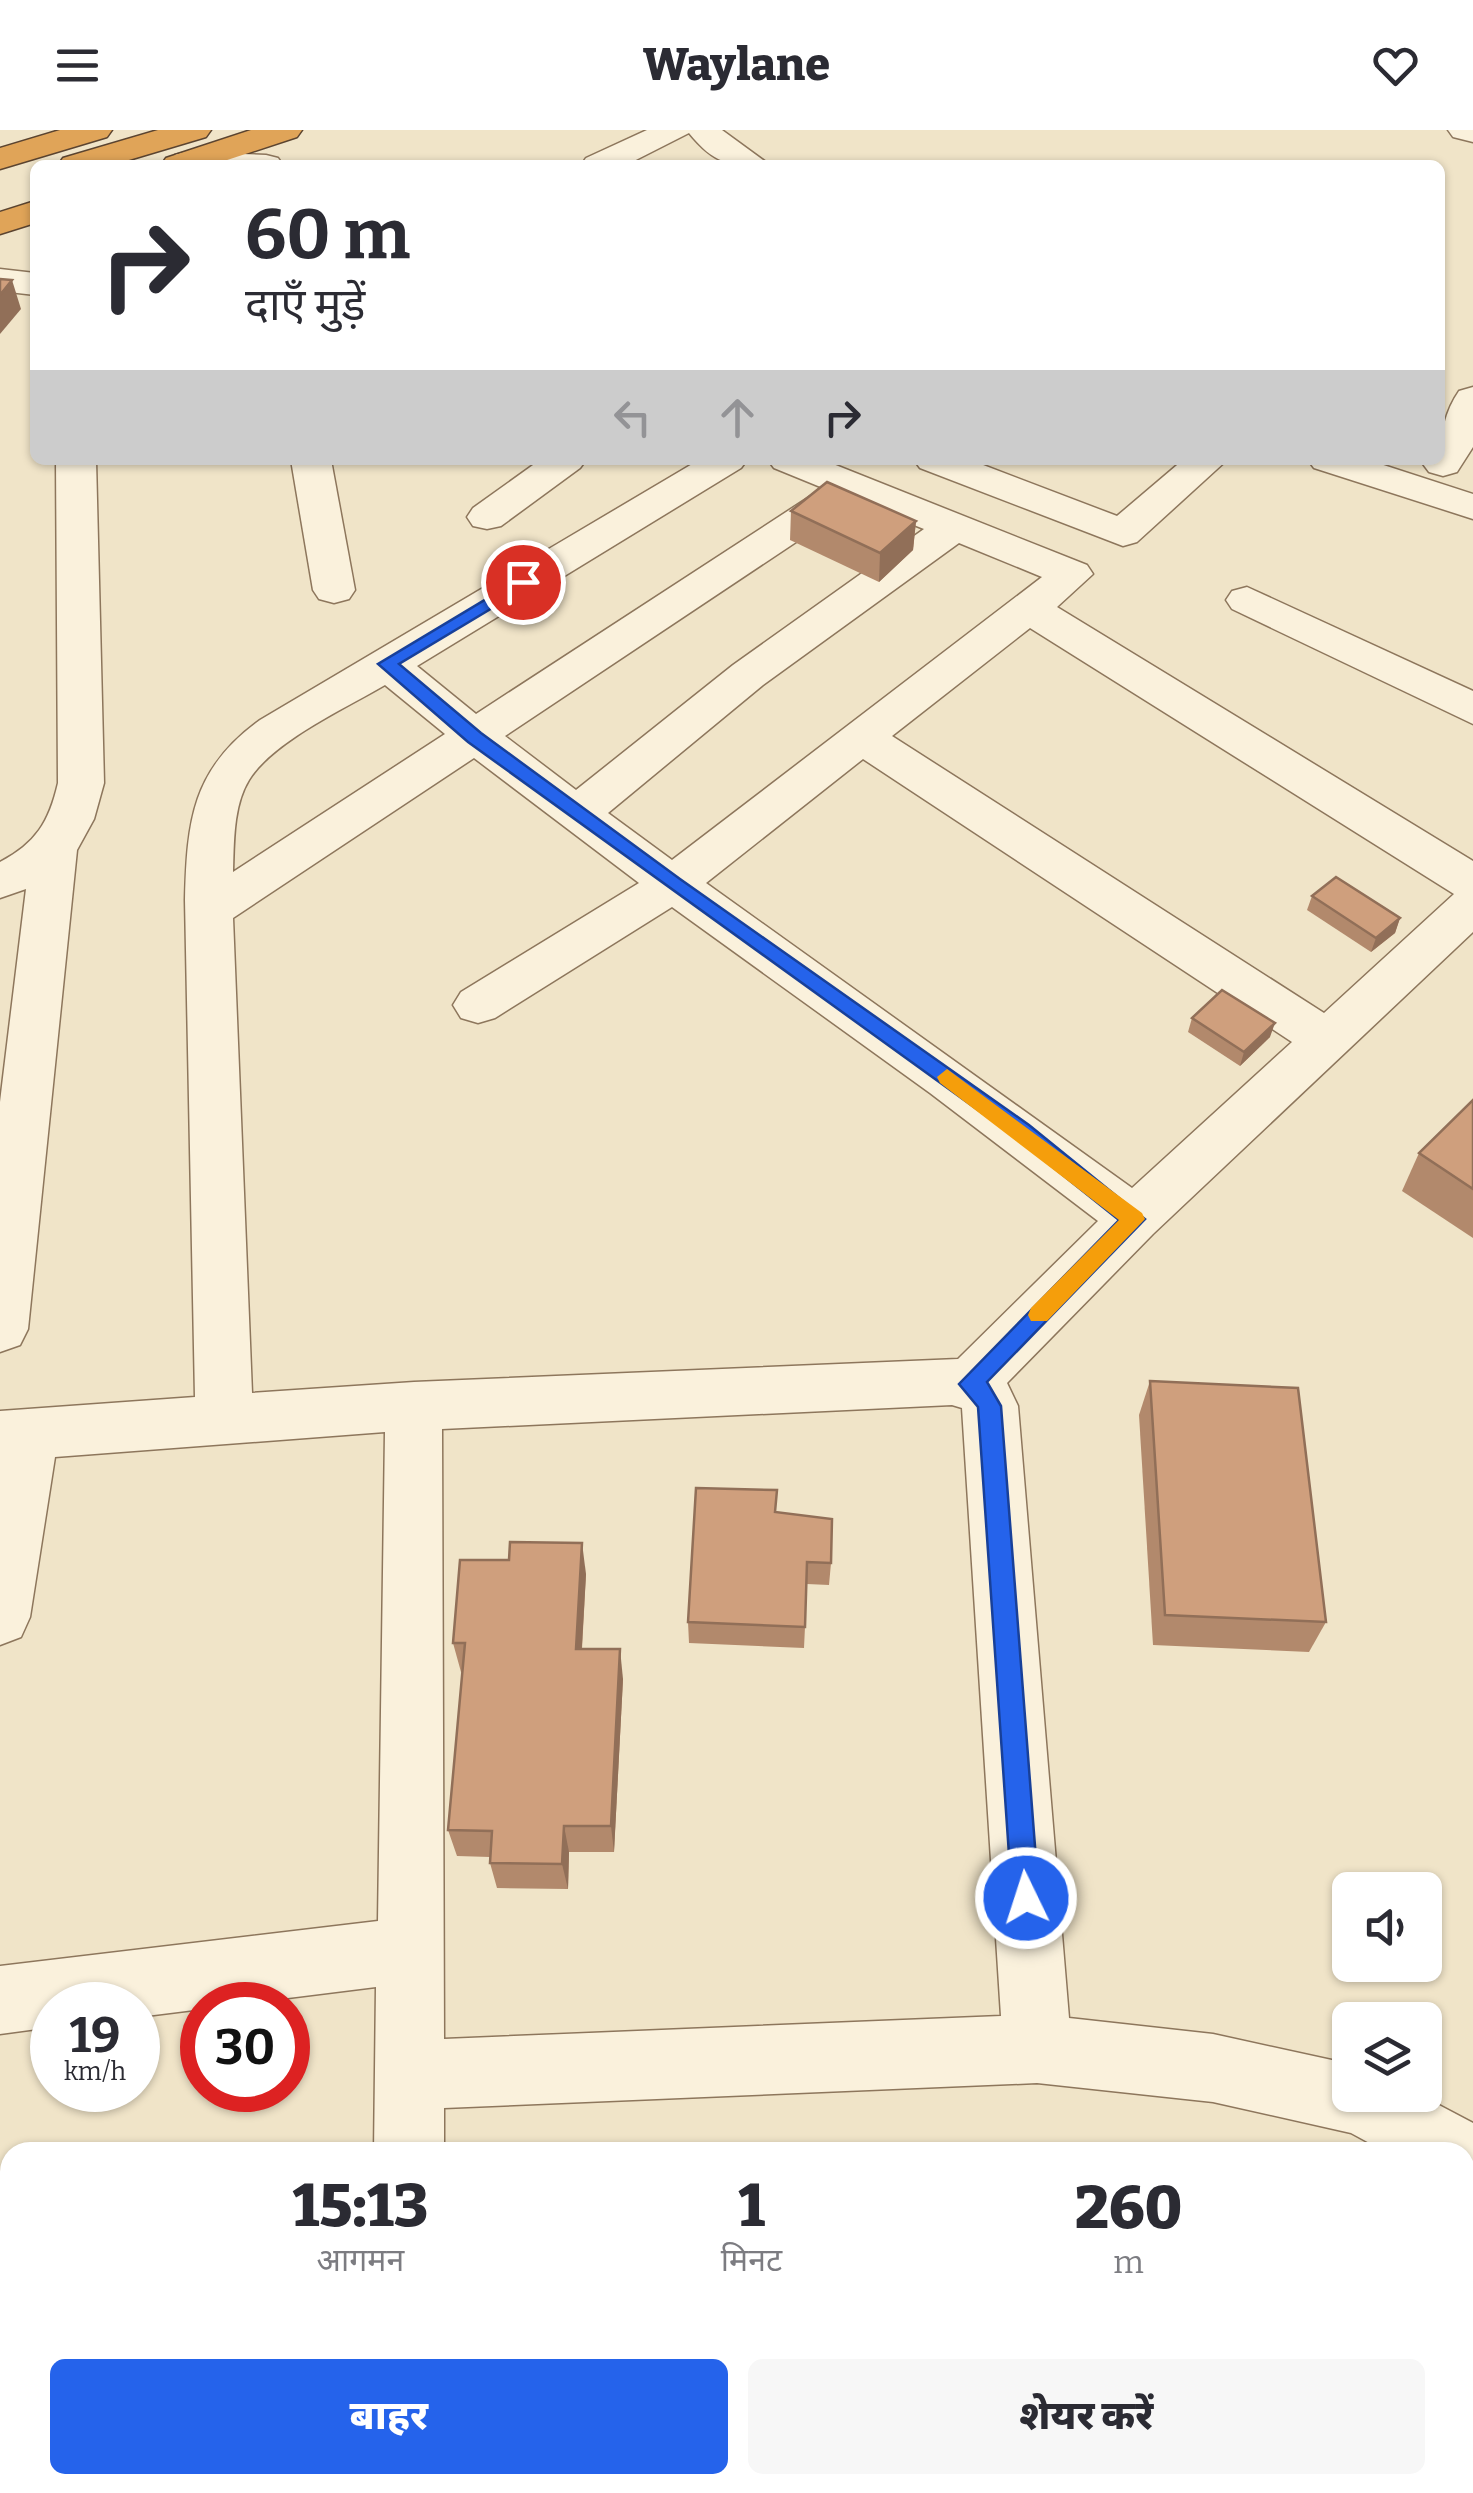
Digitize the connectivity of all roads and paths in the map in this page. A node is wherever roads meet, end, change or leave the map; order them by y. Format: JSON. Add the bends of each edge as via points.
{"nodes":[{"id":1,"x":95,"y":130,"type":"edge"},
{"id":2,"x":285,"y":130,"type":"edge"},
{"id":3,"x":674,"y":130,"type":"edge"},
{"id":4,"x":704,"y":130,"type":"edge"},
{"id":5,"x":1465,"y":130,"type":"edge"},
{"id":6,"x":1473,"y":132,"type":"edge"},
{"id":7,"x":187,"y":152,"type":"edge"},
{"id":8,"x":0,"y":159,"type":"edge"},
{"id":9,"x":117,"y":160,"type":"edge"},
{"id":10,"x":236,"y":160,"type":"edge"},
{"id":11,"x":609,"y":160,"type":"edge"},
{"id":12,"x":743,"y":160,"type":"edge"},
{"id":13,"x":30,"y":179,"type":"edge"},
{"id":14,"x":0,"y":188,"type":"edge"},
{"id":15,"x":30,"y":214,"type":"edge"},
{"id":16,"x":0,"y":223,"type":"edge"},
{"id":17,"x":0,"y":280,"type":"edge"},
{"id":18,"x":30,"y":283,"type":"edge"},
{"id":19,"x":1473,"y":399,"type":"edge"},
{"id":20,"x":1453,"y":450,"type":"edge"},
{"id":21,"x":76,"y":465,"type":"edge"},
{"id":22,"x":312,"y":465,"type":"edge"},
{"id":23,"x":559,"y":465,"type":"edge"},
{"id":24,"x":719,"y":465,"type":"edge"},
{"id":25,"x":800,"y":465,"type":"edge"},
{"id":26,"x":947,"y":465,"type":"edge"},
{"id":27,"x":1201,"y":465,"type":"edge"},
{"id":28,"x":1343,"y":465,"type":"edge"},
{"id":29,"x":853,"y":486,"type":"junction"},
{"id":30,"x":1473,"y":507,"type":"edge"},
{"id":31,"x":488,"y":517,"type":"dead end"},
{"id":32,"x":952,"y":529,"type":"junction"},
{"id":33,"x":334,"y":590,"type":"dead end"},
{"id":34,"x":1247,"y":600,"type":"dead end"},
{"id":35,"x":1030,"y":608,"type":"junction"},
{"id":36,"x":386,"y":664,"type":"junction"},
{"id":37,"x":1473,"y":709,"type":"edge"},
{"id":38,"x":474,"y":738,"type":"junction"},
{"id":39,"x":864,"y":739,"type":"junction"},
{"id":40,"x":579,"y":812,"type":"junction"},
{"id":41,"x":54,"y":850,"type":"junction"},
{"id":42,"x":0,"y":881,"type":"edge"},
{"id":43,"x":1473,"y":882,"type":"edge"},
{"id":44,"x":673,"y":884,"type":"junction"},
{"id":45,"x":1473,"y":904,"type":"edge"},
{"id":46,"x":209,"y":911,"type":"junction"},
{"id":47,"x":478,"y":1005,"type":"dead end"},
{"id":48,"x":1328,"y":1040,"type":"junction"},
{"id":49,"x":1134,"y":1219,"type":"junction"},
{"id":50,"x":0,"y":1329,"type":"edge"},
{"id":51,"x":970,"y":1384,"type":"junction"},
{"id":52,"x":414,"y":1406,"type":"junction"},
{"id":53,"x":224,"y":1418,"type":"junction"},
{"id":54,"x":15,"y":1434,"type":"edge"},
{"id":55,"x":0,"y":1616,"type":"edge"},
{"id":56,"x":409,"y":1950,"type":"junction"},
{"id":57,"x":0,"y":2000,"type":"edge"},
{"id":58,"x":1037,"y":2048,"type":"junction"},
{"id":59,"x":409,"y":2076,"type":"junction"},
{"id":60,"x":409,"y":2142,"type":"edge"},
{"id":61,"x":1438,"y":2142,"type":"edge"}],
"edges":[{"from":1,"to":8,"type":"highway"},
{"from":2,"to":7,"type":"highway"},
{"from":3,"to":11,"type":"street"},
{"from":4,"to":12,"type":"street"},
{"from":5,"to":6,"type":"street"},
{"from":7,"to":9,"type":"highway"},
{"from":7,"to":10,"type":"street"},
{"from":13,"to":14,"type":"highway"},
{"from":15,"to":16,"type":"highway"},
{"from":17,"to":18,"type":"street"},
{"from":19,"to":20,"type":"street"},
{"from":21,"to":41,"type":"street","via":[[82,783],[75,814]]},
{"from":22,"to":33,"type":"street"},
{"from":23,"to":31,"type":"street"},
{"from":24,"to":36,"type":"street"},
{"from":25,"to":29,"type":"street"},
{"from":26,"to":27,"type":"street","via":[[1123,533]]},
{"from":28,"to":30,"type":"street"},
{"from":29,"to":32,"type":"street"},
{"from":29,"to":38,"type":"street"},
{"from":32,"to":35,"type":"street","via":[[1072,574]]},
{"from":32,"to":40,"type":"street","via":[[748,675]]},
{"from":34,"to":37,"type":"street"},
{"from":35,"to":39,"type":"street"},
{"from":35,"to":43,"type":"street"},
{"from":36,"to":38,"type":"street"},
{"from":36,"to":46,"type":"street","via":[[276,731],[231,770],[214,823]]},
{"from":38,"to":40,"type":"street"},
{"from":38,"to":46,"type":"street"},
{"from":39,"to":44,"type":"street"},
{"from":39,"to":48,"type":"street"},
{"from":40,"to":44,"type":"street"},
{"from":41,"to":42,"type":"street"},
{"from":41,"to":50,"type":"street"},
{"from":44,"to":47,"type":"street"},
{"from":44,"to":49,"type":"street","via":[[1007,1120]]},
{"from":45,"to":48,"type":"street"},
{"from":46,"to":53,"type":"street"},
{"from":48,"to":49,"type":"street"},
{"from":49,"to":51,"type":"street"},
{"from":51,"to":52,"type":"street"},
{"from":51,"to":58,"type":"street","via":[[990,1406]]},
{"from":52,"to":53,"type":"street"},
{"from":52,"to":56,"type":"street"},
{"from":53,"to":54,"type":"street"},
{"from":54,"to":55,"type":"street"},
{"from":56,"to":57,"type":"street"},
{"from":56,"to":59,"type":"street"},
{"from":58,"to":59,"type":"street"},
{"from":58,"to":61,"type":"street","via":[[1213,2068],[1362,2101]]},
{"from":59,"to":60,"type":"street"}]}
